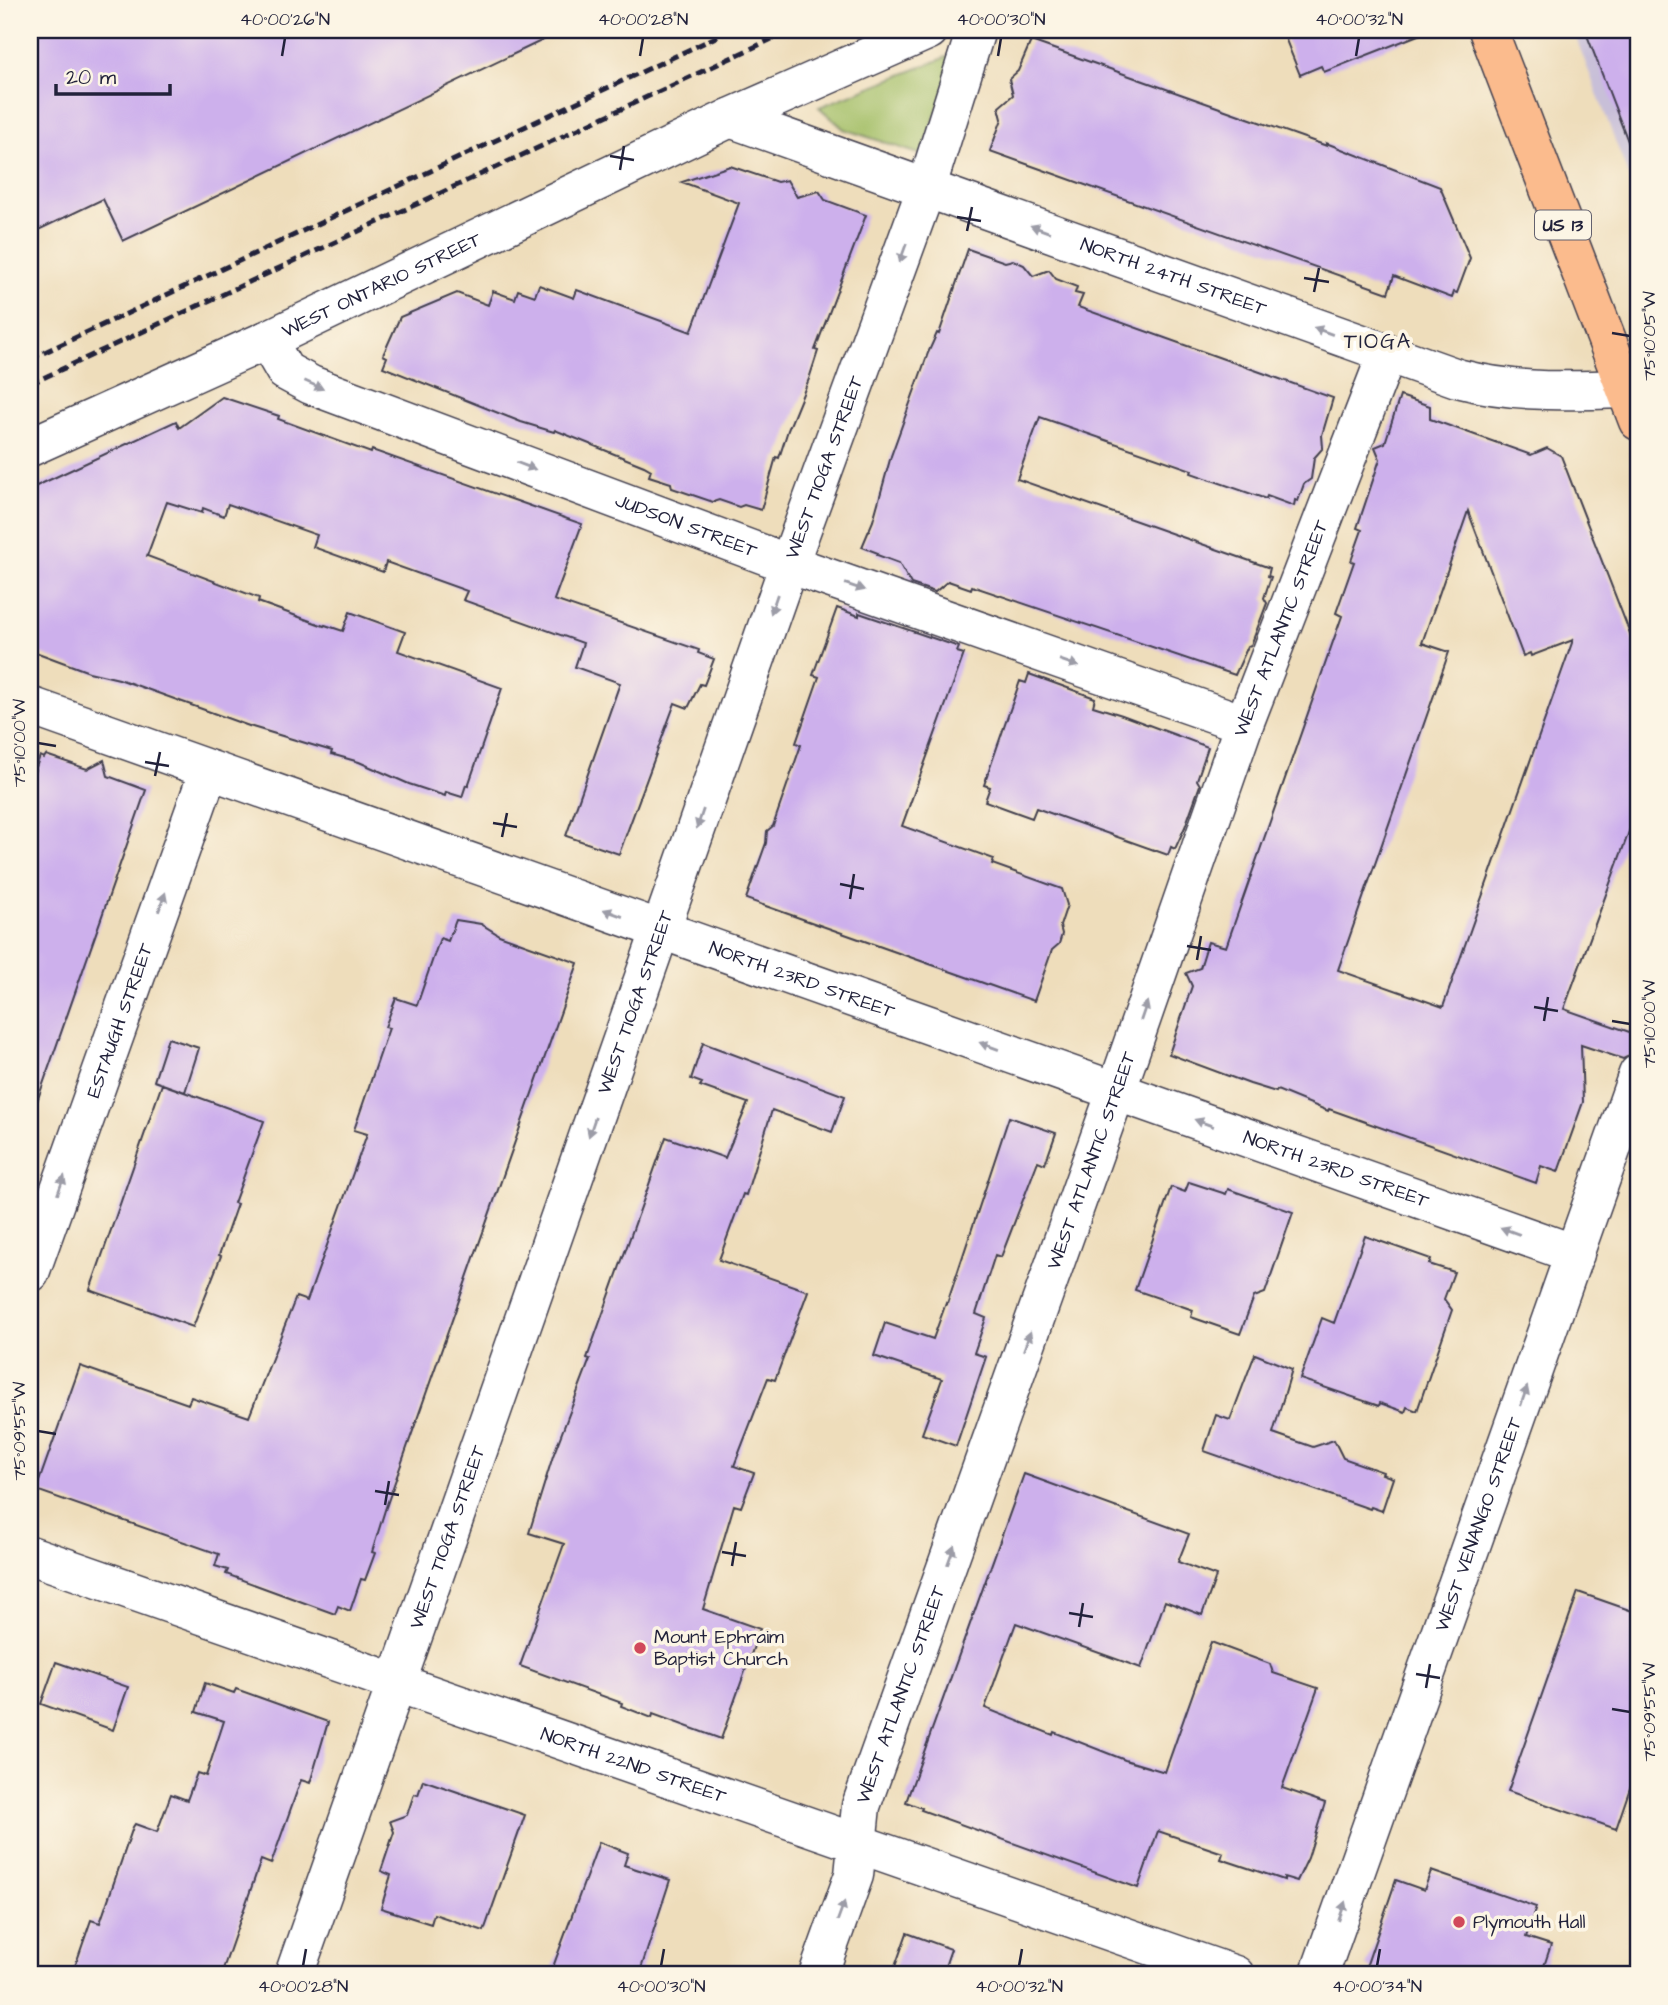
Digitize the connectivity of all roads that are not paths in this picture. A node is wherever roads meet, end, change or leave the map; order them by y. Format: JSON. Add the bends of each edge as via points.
{"nodes":[{"id":1,"x":929,"y":30,"type":"edge"},
{"id":2,"x":976,"y":30,"type":"edge"},
{"id":3,"x":1488,"y":30,"type":"edge"},
{"id":4,"x":730,"y":118,"type":"junction"},
{"id":5,"x":926,"y":188,"type":"junction"},
{"id":6,"x":267,"y":340,"type":"junction"},
{"id":7,"x":1387,"y":354,"type":"junction"},
{"id":8,"x":1632,"y":405,"type":"edge"},
{"id":9,"x":30,"y":447,"type":"edge"},
{"id":10,"x":789,"y":564,"type":"junction"},
{"id":11,"x":30,"y":706,"type":"edge"},
{"id":12,"x":1244,"y":724,"type":"junction"},
{"id":13,"x":209,"y":770,"type":"junction"},
{"id":14,"x":662,"y":930,"type":"junction"},
{"id":15,"x":1638,"y":1074,"type":"edge"},
{"id":16,"x":1116,"y":1091,"type":"junction"},
{"id":17,"x":1575,"y":1254,"type":"junction"},
{"id":18,"x":30,"y":1273,"type":"edge"},
{"id":19,"x":30,"y":1555,"type":"edge"},
{"id":20,"x":396,"y":1683,"type":"junction"},
{"id":21,"x":859,"y":1843,"type":"junction"},
{"id":22,"x":294,"y":1975,"type":"edge"},
{"id":23,"x":818,"y":1975,"type":"edge"},
{"id":24,"x":1235,"y":1975,"type":"edge"},
{"id":25,"x":1320,"y":1975,"type":"edge"}],
"edges":[{"from":1,"to":4,"type":"street","name":"WEST ONTARIO STREET"},
{"from":2,"to":5,"type":"street","name":"WEST TIOGA STREET"},
{"from":3,"to":8,"type":"main road","number":"US 13"},
{"from":4,"to":5,"type":"street","name":"NORTH 24TH STREET"},
{"from":4,"to":6,"type":"street","name":"WEST ONTARIO STREET"},
{"from":7,"to":5,"type":"street","name":"NORTH 24TH STREET","one_way":true},
{"from":5,"to":10,"type":"street","name":"WEST TIOGA STREET","one_way":true},
{"from":6,"to":9,"type":"street","name":"WEST ONTARIO STREET"},
{"from":6,"to":10,"type":"street","name":"JUDSON STREET","one_way":true,"via":[[285,371],[311,385]]},
{"from":7,"to":8,"type":"street","name":"NORTH 24TH STREET","via":[[1482,385]]},
{"from":7,"to":12,"type":"street","name":"WEST ATLANTIC STREET"},
{"from":10,"to":12,"type":"street","name":"JUDSON STREET","one_way":true},
{"from":10,"to":14,"type":"street","name":"WEST TIOGA STREET","one_way":true},
{"from":11,"to":13,"type":"street","name":"NORTH 23RD STREET"},
{"from":16,"to":12,"type":"street","name":"WEST ATLANTIC STREET","one_way":true},
{"from":14,"to":13,"type":"street","name":"NORTH 23RD STREET","one_way":true},
{"from":18,"to":13,"type":"street","name":"ESTAUGH STREET","one_way":true},
{"from":16,"to":14,"type":"street","name":"NORTH 23RD STREET","one_way":true},
{"from":14,"to":20,"type":"street","name":"WEST TIOGA STREET","one_way":true},
{"from":15,"to":17,"type":"street","name":"WEST VENANGO STREET"},
{"from":17,"to":16,"type":"street","name":"NORTH 23RD STREET","one_way":true},
{"from":21,"to":16,"type":"street","name":"WEST ATLANTIC STREET","one_way":true,"via":[[861,1806]]},
{"from":25,"to":17,"type":"street","name":"WEST VENANGO STREET","one_way":true},
{"from":19,"to":20,"type":"street","name":"NORTH 22ND STREET"},
{"from":20,"to":21,"type":"street","name":"NORTH 22ND STREET"},
{"from":20,"to":22,"type":"street","name":"WEST TIOGA STREET"},
{"from":23,"to":21,"type":"street","name":"WEST ATLANTIC STREET","one_way":true,"via":[[854,1875]]},
{"from":21,"to":24,"type":"street","name":"NORTH 22ND STREET"}]}
